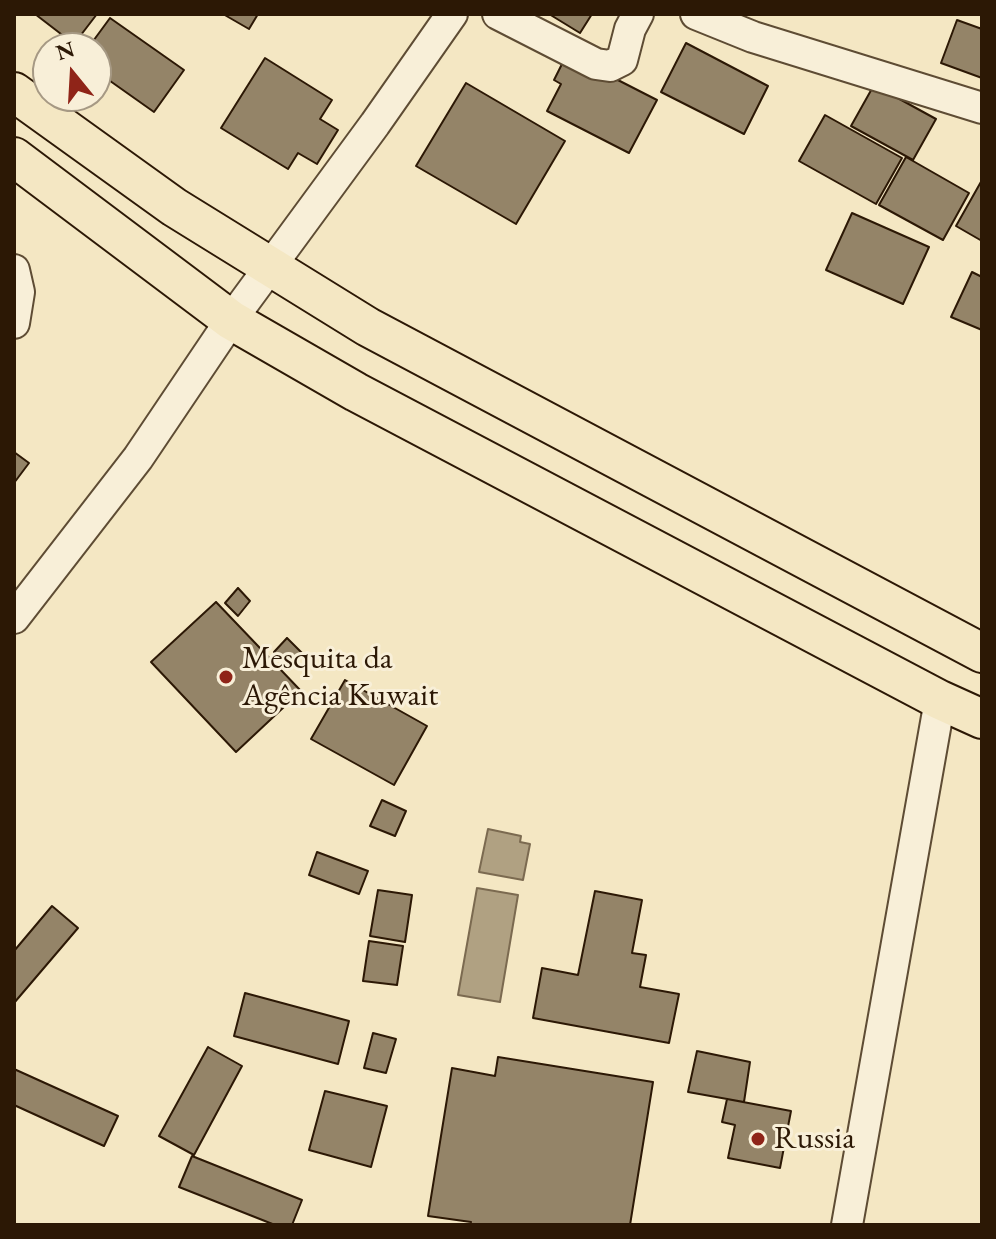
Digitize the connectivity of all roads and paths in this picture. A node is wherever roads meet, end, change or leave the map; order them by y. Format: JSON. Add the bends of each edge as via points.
{"nodes":[{"id":1,"x":452,"y":14,"type":"edge"},
{"id":2,"x":498,"y":14,"type":"edge"},
{"id":3,"x":638,"y":14,"type":"edge"},
{"id":4,"x":696,"y":14,"type":"edge"},
{"id":5,"x":14,"y":92,"type":"edge"},
{"id":6,"x":982,"y":108,"type":"edge"},
{"id":7,"x":14,"y":157,"type":"edge"},
{"id":8,"x":271,"y":268,"type":"junction"},
{"id":9,"x":14,"y":270,"type":"edge"},
{"id":10,"x":231,"y":320,"type":"junction"},
{"id":11,"x":14,"y":323,"type":"edge"},
{"id":12,"x":14,"y":618,"type":"edge"},
{"id":13,"x":982,"y":653,"type":"edge"},
{"id":14,"x":940,"y":700,"type":"junction"},
{"id":15,"x":982,"y":719,"type":"edge"},
{"id":16,"x":847,"y":1225,"type":"edge"}],
"edges":[{"from":1,"to":8,"type":"street"},
{"from":2,"to":3,"type":"street","via":[[596,64],[610,66],[622,60]]},
{"from":4,"to":6,"type":"street","via":[[753,37]]},
{"from":5,"to":8,"type":"main road","via":[[174,207]]},
{"from":7,"to":10,"type":"main road"},
{"from":8,"to":10,"type":"street"},
{"from":8,"to":13,"type":"main road","via":[[368,327]]},
{"from":9,"to":11,"type":"street","via":[[19,292]]},
{"from":10,"to":12,"type":"street","via":[[138,458]]},
{"from":10,"to":14,"type":"main road","via":[[369,399]]},
{"from":14,"to":15,"type":"main road"},
{"from":14,"to":16,"type":"street"}]}
